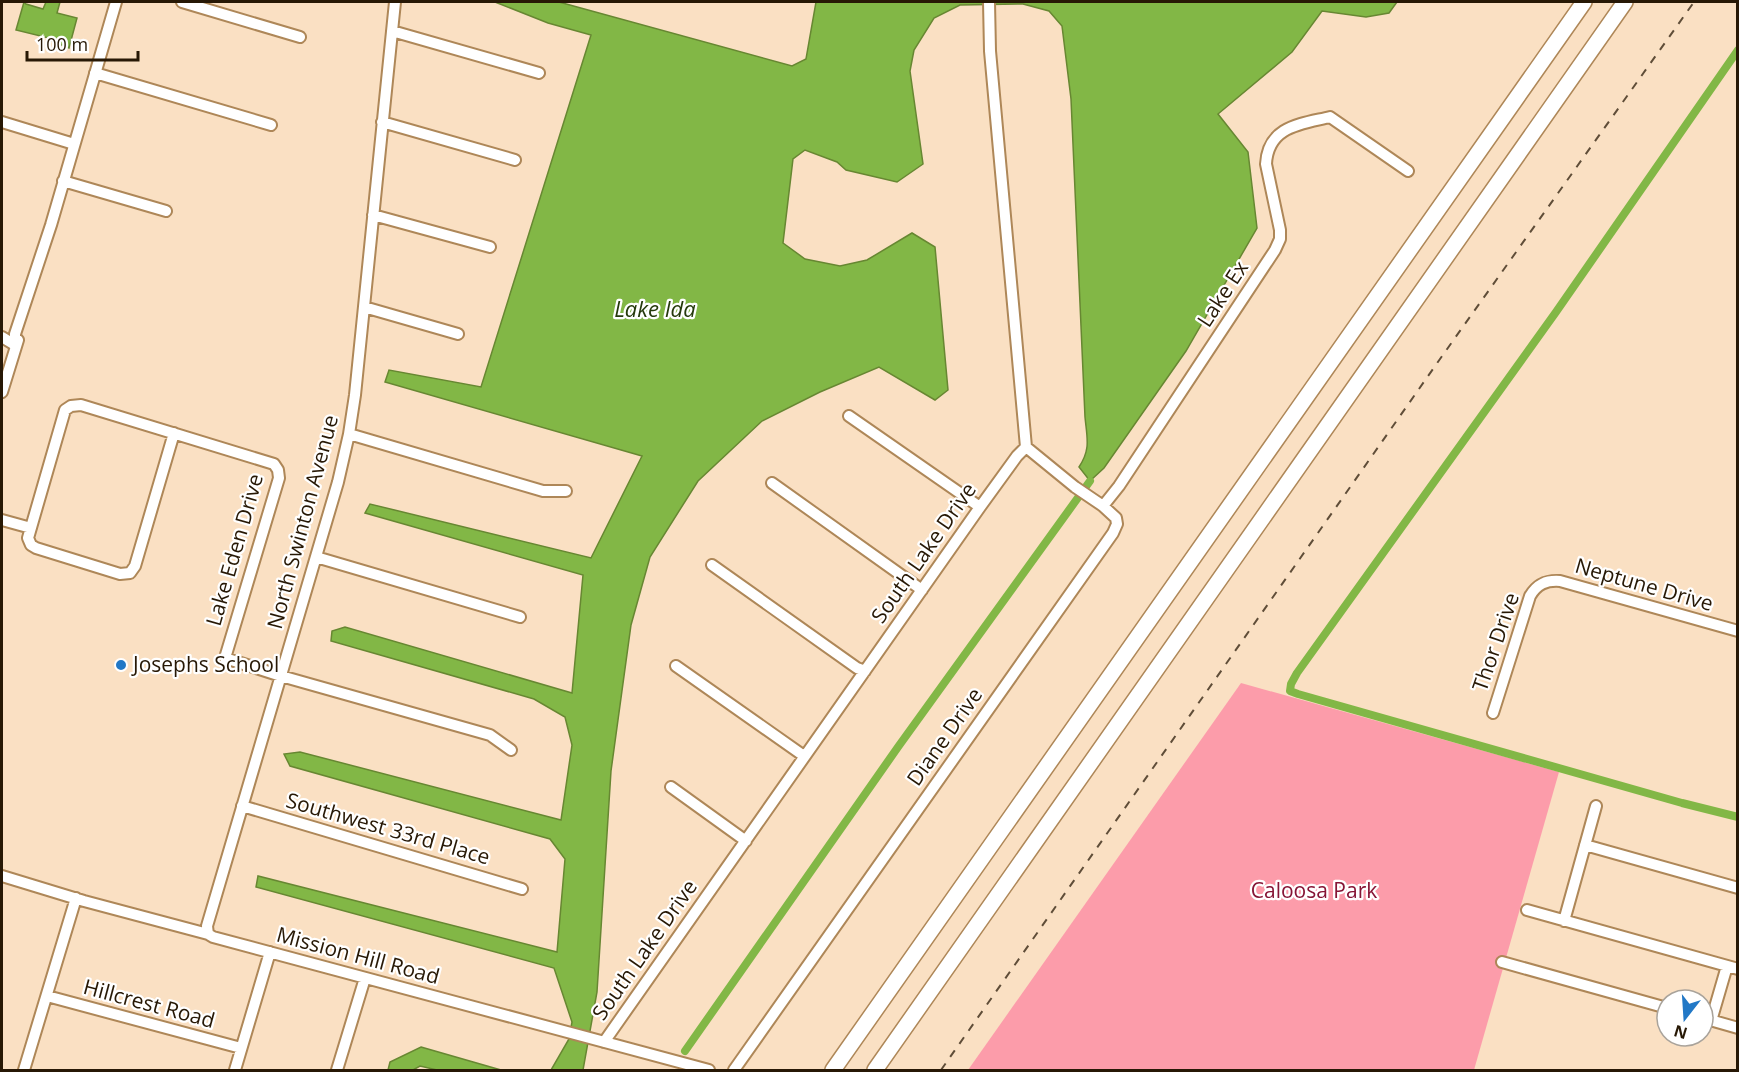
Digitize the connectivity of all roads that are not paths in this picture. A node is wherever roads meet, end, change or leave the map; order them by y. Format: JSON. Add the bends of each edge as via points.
{"nodes":[{"id":1,"x":116,"y":2,"type":"edge"},
{"id":2,"x":182,"y":2,"type":"edge"},
{"id":3,"x":394,"y":2,"type":"edge"},
{"id":4,"x":1584,"y":2,"type":"edge"},
{"id":5,"x":1625,"y":2,"type":"edge"},
{"id":6,"x":988,"y":6,"type":"edge"},
{"id":7,"x":392,"y":31,"type":"junction"},
{"id":8,"x":300,"y":37,"type":"dead end"},
{"id":9,"x":95,"y":73,"type":"junction"},
{"id":10,"x":539,"y":73,"type":"dead end"},
{"id":11,"x":2,"y":122,"type":"edge"},
{"id":12,"x":382,"y":122,"type":"junction"},
{"id":13,"x":271,"y":126,"type":"dead end"},
{"id":14,"x":74,"y":144,"type":"junction"},
{"id":15,"x":515,"y":160,"type":"dead end"},
{"id":16,"x":1408,"y":171,"type":"dead end"},
{"id":17,"x":63,"y":181,"type":"junction"},
{"id":18,"x":166,"y":212,"type":"dead end"},
{"id":19,"x":373,"y":215,"type":"junction"},
{"id":20,"x":490,"y":247,"type":"dead end"},
{"id":21,"x":364,"y":307,"type":"junction"},
{"id":22,"x":458,"y":334,"type":"dead end"},
{"id":23,"x":2,"y":337,"type":"edge"},
{"id":24,"x":2,"y":345,"type":"edge"},
{"id":25,"x":15,"y":345,"type":"junction"},
{"id":26,"x":2,"y":392,"type":"edge"},
{"id":27,"x":849,"y":416,"type":"dead end"},
{"id":28,"x":174,"y":433,"type":"junction"},
{"id":29,"x":349,"y":434,"type":"junction"},
{"id":30,"x":1026,"y":447,"type":"junction"},
{"id":31,"x":772,"y":483,"type":"dead end"},
{"id":32,"x":566,"y":491,"type":"dead end"},
{"id":33,"x":1103,"y":506,"type":"junction"},
{"id":34,"x":980,"y":507,"type":"junction"},
{"id":35,"x":2,"y":520,"type":"edge"},
{"id":36,"x":31,"y":528,"type":"junction"},
{"id":37,"x":316,"y":557,"type":"junction"},
{"id":38,"x":712,"y":565,"type":"dead end"},
{"id":39,"x":1540,"y":585,"type":"joint"},
{"id":40,"x":922,"y":590,"type":"junction"},
{"id":41,"x":520,"y":617,"type":"dead end"},
{"id":42,"x":1737,"y":632,"type":"edge"},
{"id":43,"x":676,"y":666,"type":"dead end"},
{"id":44,"x":865,"y":672,"type":"junction"},
{"id":45,"x":281,"y":676,"type":"junction"},
{"id":46,"x":1493,"y":713,"type":"dead end"},
{"id":47,"x":511,"y":750,"type":"dead end"},
{"id":48,"x":804,"y":756,"type":"junction"},
{"id":49,"x":671,"y":787,"type":"dead end"},
{"id":50,"x":242,"y":806,"type":"junction"},
{"id":51,"x":1596,"y":806,"type":"dead end"},
{"id":52,"x":746,"y":841,"type":"junction"},
{"id":53,"x":1585,"y":845,"type":"junction"},
{"id":54,"x":2,"y":876,"type":"edge"},
{"id":55,"x":1737,"y":888,"type":"edge"},
{"id":56,"x":522,"y":889,"type":"dead end"},
{"id":57,"x":76,"y":898,"type":"junction"},
{"id":58,"x":1527,"y":910,"type":"dead end"},
{"id":59,"x":1564,"y":921,"type":"junction"},
{"id":60,"x":208,"y":934,"type":"junction"},
{"id":61,"x":270,"y":952,"type":"junction"},
{"id":62,"x":1502,"y":962,"type":"dead end"},
{"id":63,"x":1732,"y":967,"type":"edge"},
{"id":64,"x":365,"y":978,"type":"junction"},
{"id":65,"x":46,"y":996,"type":"junction"},
{"id":66,"x":1715,"y":1002,"type":"edge"},
{"id":67,"x":1655,"y":1005,"type":"edge"},
{"id":68,"x":1715,"y":1021,"type":"edge"},
{"id":69,"x":1737,"y":1028,"type":"edge"},
{"id":70,"x":604,"y":1042,"type":"junction"},
{"id":71,"x":241,"y":1048,"type":"junction"},
{"id":72,"x":708,"y":1070,"type":"edge"},
{"id":73,"x":24,"y":1071,"type":"edge"},
{"id":74,"x":235,"y":1071,"type":"edge"},
{"id":75,"x":337,"y":1071,"type":"edge"},
{"id":76,"x":734,"y":1071,"type":"edge"},
{"id":77,"x":834,"y":1071,"type":"edge"},
{"id":78,"x":875,"y":1071,"type":"edge"}],
"edges":[{"from":1,"to":9,"type":"street"},
{"from":2,"to":8,"type":"street"},
{"from":3,"to":7,"type":"street","name":"North Swinton Avenue"},
{"from":4,"to":77,"type":"highway"},
{"from":5,"to":78,"type":"highway"},
{"from":6,"to":30,"type":"street"},
{"from":7,"to":10,"type":"street"},
{"from":7,"to":12,"type":"street","name":"North Swinton Avenue"},
{"from":9,"to":13,"type":"street"},
{"from":9,"to":14,"type":"street"},
{"from":11,"to":14,"type":"street"},
{"from":12,"to":15,"type":"street"},
{"from":12,"to":19,"type":"street","name":"North Swinton Avenue"},
{"from":14,"to":17,"type":"street"},
{"from":16,"to":33,"type":"street","name":"Lake Ex","via":[[1330,117],[1293,126],[1271,142],[1266,164],[1280,230],[1275,250]]},
{"from":17,"to":18,"type":"street"},
{"from":17,"to":25,"type":"street","via":[[26,302],[23,331]]},
{"from":19,"to":20,"type":"street"},
{"from":19,"to":21,"type":"street","name":"North Swinton Avenue"},
{"from":21,"to":22,"type":"street"},
{"from":21,"to":29,"type":"street","name":"North Swinton Avenue"},
{"from":23,"to":25,"type":"street"},
{"from":24,"to":25,"type":"street"},
{"from":25,"to":26,"type":"street"},
{"from":27,"to":34,"type":"street"},
{"from":28,"to":36,"type":"street","name":"Lake Eden Drive","via":[[81,405],[71,406],[65,410]]},
{"from":28,"to":36,"type":"street","via":[[135,566],[129,573],[120,574],[36,548],[28,538]]},
{"from":28,"to":45,"type":"street","name":"Lake Eden Drive","via":[[274,464],[278,470],[279,478],[225,658]]},
{"from":29,"to":32,"type":"street","via":[[543,491]]},
{"from":29,"to":37,"type":"street","name":"North Swinton Avenue"},
{"from":30,"to":33,"type":"street"},
{"from":30,"to":34,"type":"street","name":"South Lake Drive"},
{"from":31,"to":40,"type":"street"},
{"from":33,"to":76,"type":"street","name":"Diane Drive","via":[[1116,518],[1113,533]]},
{"from":34,"to":40,"type":"street","name":"South Lake Drive"},
{"from":35,"to":36,"type":"street"},
{"from":37,"to":41,"type":"street"},
{"from":37,"to":45,"type":"street","name":"North Swinton Avenue"},
{"from":38,"to":44,"type":"street"},
{"from":39,"to":42,"type":"street","name":"Neptune Drive","via":[[1560,581]]},
{"from":39,"to":46,"type":"street","name":"Thor Drive","via":[[1530,596]]},
{"from":40,"to":44,"type":"street","name":"South Lake Drive"},
{"from":43,"to":48,"type":"street"},
{"from":44,"to":48,"type":"street","name":"South Lake Drive"},
{"from":45,"to":47,"type":"street","via":[[490,735]]},
{"from":45,"to":50,"type":"street","name":"North Swinton Avenue"},
{"from":48,"to":52,"type":"street","name":"South Lake Drive"},
{"from":49,"to":52,"type":"street"},
{"from":50,"to":56,"type":"street","name":"Southwest 33rd Place"},
{"from":50,"to":60,"type":"street","name":"North Swinton Avenue"},
{"from":51,"to":53,"type":"street"},
{"from":52,"to":70,"type":"street","name":"South Lake Drive"},
{"from":53,"to":55,"type":"street"},
{"from":53,"to":59,"type":"street"},
{"from":54,"to":57,"type":"street","name":"Mission Hill Road"},
{"from":57,"to":60,"type":"street","name":"Mission Hill Road"},
{"from":57,"to":65,"type":"street"},
{"from":58,"to":59,"type":"street"},
{"from":59,"to":63,"type":"street"},
{"from":60,"to":61,"type":"street","name":"Mission Hill Road"},
{"from":61,"to":64,"type":"street","name":"Mission Hill Road"},
{"from":61,"to":71,"type":"street"},
{"from":62,"to":67,"type":"street"},
{"from":63,"to":66,"type":"street"},
{"from":64,"to":70,"type":"street","name":"Mission Hill Road"},
{"from":64,"to":75,"type":"street"},
{"from":65,"to":71,"type":"street","name":"Hillcrest Road"},
{"from":65,"to":73,"type":"street"},
{"from":68,"to":69,"type":"street"},
{"from":70,"to":72,"type":"street","name":"Mission Hill Road"},
{"from":71,"to":74,"type":"street"}]}
